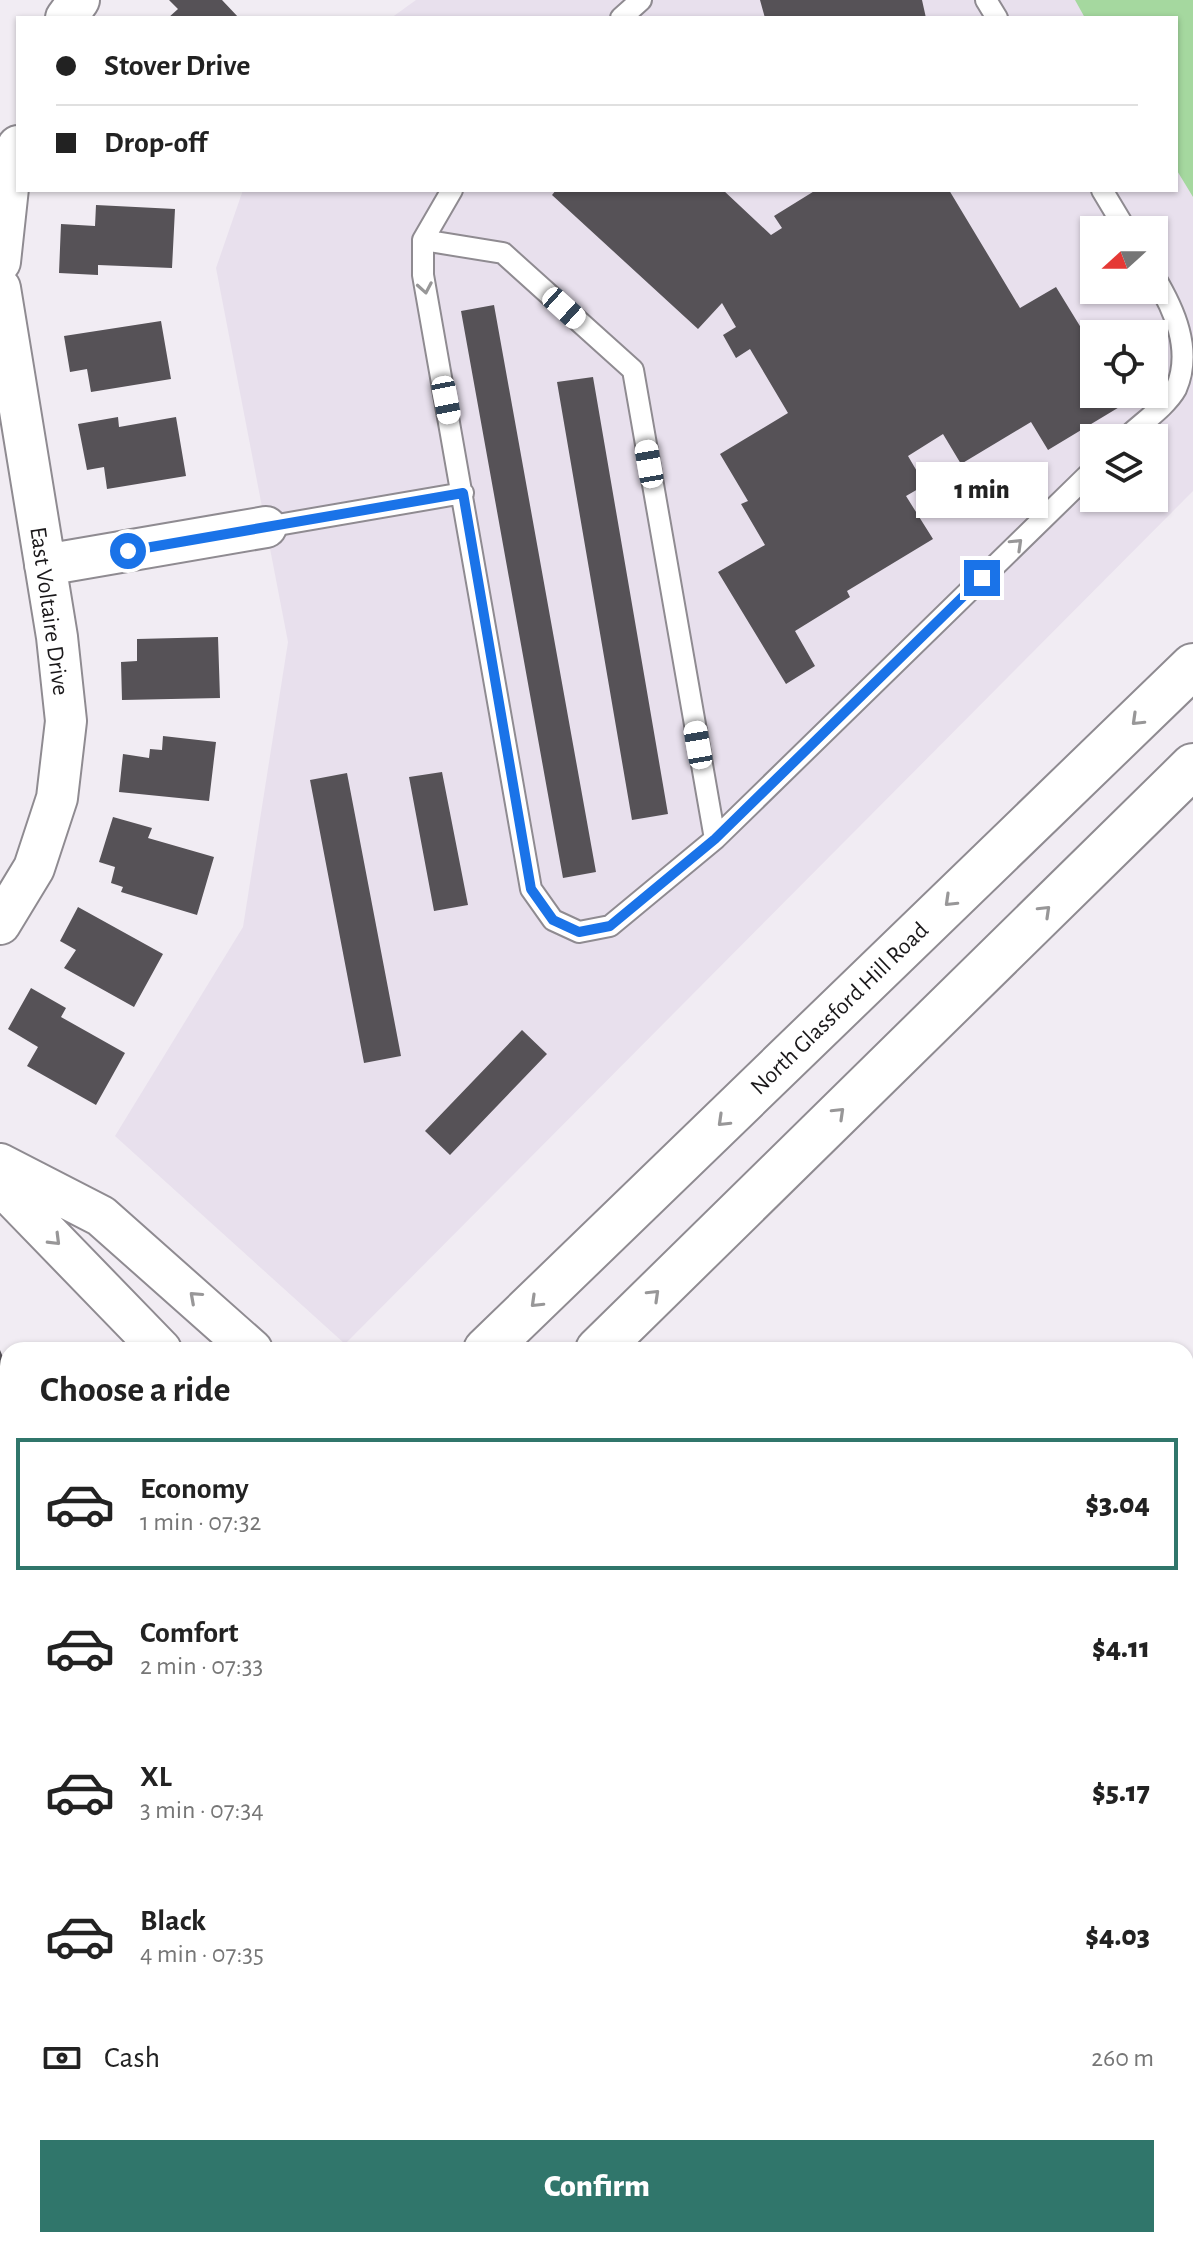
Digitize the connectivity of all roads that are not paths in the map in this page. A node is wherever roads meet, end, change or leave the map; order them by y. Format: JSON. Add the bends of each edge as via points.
{"nodes":[{"id":1,"x":641,"y":0,"type":"edge"},
{"id":2,"x":623,"y":16,"type":"edge"},
{"id":3,"x":16,"y":154,"type":"edge"},
{"id":4,"x":451,"y":192,"type":"edge"},
{"id":5,"x":1103,"y":192,"type":"edge"},
{"id":6,"x":1118,"y":216,"type":"edge"},
{"id":7,"x":423,"y":240,"type":"junction"},
{"id":8,"x":0,"y":262,"type":"edge"},
{"id":9,"x":1168,"y":302,"type":"edge"},
{"id":10,"x":2,"y":310,"type":"edge"},
{"id":11,"x":1140,"y":424,"type":"edge"},
{"id":12,"x":1080,"y":483,"type":"edge"},
{"id":13,"x":463,"y":493,"type":"junction"},
{"id":14,"x":266,"y":527,"type":"joint"},
{"id":15,"x":45,"y":565,"type":"junction"},
{"id":16,"x":1193,"y":666,"type":"edge"},
{"id":17,"x":1193,"y":766,"type":"edge"},
{"id":18,"x":715,"y":839,"type":"junction"},
{"id":19,"x":0,"y":924,"type":"edge"},
{"id":20,"x":0,"y":1164,"type":"edge"},
{"id":21,"x":0,"y":1184,"type":"edge"},
{"id":22,"x":153,"y":1342,"type":"edge"},
{"id":23,"x":243,"y":1342,"type":"edge"},
{"id":24,"x":494,"y":1342,"type":"edge"},
{"id":25,"x":606,"y":1342,"type":"edge"}],
"edges":[{"from":1,"to":2,"type":"lane"},
{"from":3,"to":8,"type":"street"},
{"from":4,"to":7,"type":"lane"},
{"from":5,"to":6,"type":"lane"},
{"from":7,"to":13,"type":"lane","one_way":true,"via":[[423,275]]},
{"from":7,"to":18,"type":"lane","via":[[503,253],[633,370]]},
{"from":9,"to":11,"type":"lane","via":[[1185,352],[1175,390]]},
{"from":10,"to":15,"type":"street","name":"East Voltaire Drive"},
{"from":18,"to":12,"type":"lane","one_way":true},
{"from":13,"to":14,"type":"lane"},
{"from":13,"to":18,"type":"lane","via":[[531,889],[553,920],[579,932],[610,926]]},
{"from":14,"to":15,"type":"street"},
{"from":15,"to":19,"type":"street","name":"East Voltaire Drive","via":[[66,721],[57,798],[34,868]]},
{"from":16,"to":24,"type":"main road","name":"North Glassford Hill Road","one_way":true},
{"from":25,"to":17,"type":"main road","one_way":true},
{"from":23,"to":20,"type":"street","one_way":true,"via":[[101,1216]]},
{"from":21,"to":22,"type":"street","one_way":true}]}
